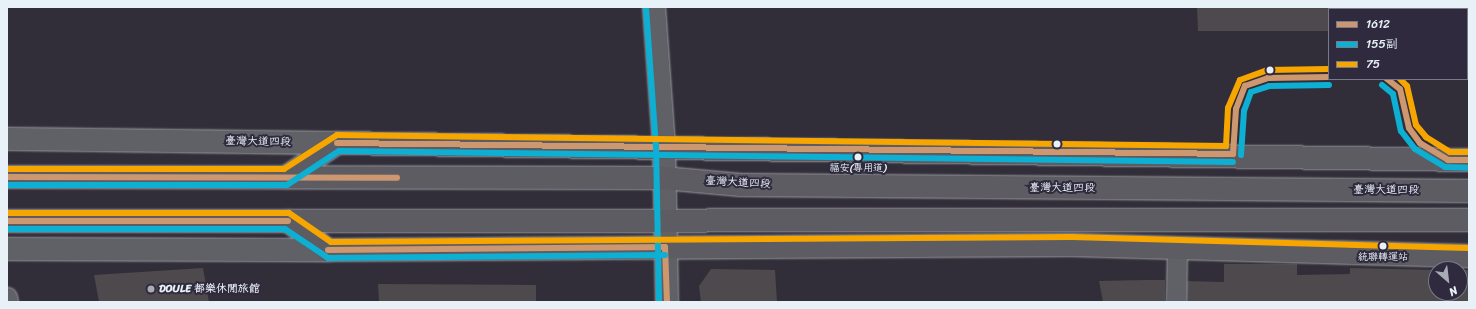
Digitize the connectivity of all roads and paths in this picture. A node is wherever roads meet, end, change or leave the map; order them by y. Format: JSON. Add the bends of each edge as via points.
{"nodes":[{"id":1,"x":654,"y":7,"type":"edge"},
{"id":2,"x":7,"y":139,"type":"edge"},
{"id":3,"x":337,"y":143,"type":"junction"},
{"id":4,"x":664,"y":146,"type":"junction"},
{"id":5,"x":1469,"y":160,"type":"edge"},
{"id":6,"x":7,"y":177,"type":"edge"},
{"id":7,"x":286,"y":177,"type":"junction"},
{"id":8,"x":662,"y":178,"type":"junction"},
{"id":9,"x":1469,"y":191,"type":"edge"},
{"id":10,"x":1469,"y":220,"type":"edge"},
{"id":11,"x":7,"y":221,"type":"edge"},
{"id":12,"x":288,"y":221,"type":"junction"},
{"id":13,"x":664,"y":221,"type":"junction"},
{"id":14,"x":665,"y":247,"type":"junction"},
{"id":15,"x":7,"y":249,"type":"edge"},
{"id":16,"x":1177,"y":249,"type":"junction"},
{"id":17,"x":328,"y":250,"type":"junction"},
{"id":18,"x":1469,"y":256,"type":"edge"},
{"id":19,"x":7,"y":297,"type":"edge"},
{"id":20,"x":8,"y":302,"type":"edge"},
{"id":21,"x":667,"y":302,"type":"edge"},
{"id":22,"x":1176,"y":302,"type":"edge"}],
"edges":[{"from":1,"to":4,"type":"street"},
{"from":2,"to":3,"type":"street","name":"臺灣大道四段"},
{"from":3,"to":4,"type":"main road","name":"臺灣大道四段"},
{"from":3,"to":7,"type":"main road"},
{"from":4,"to":5,"type":"main road","name":"臺灣大道四段","via":[[799,151]]},
{"from":4,"to":8,"type":"street"},
{"from":6,"to":7,"type":"main road","name":"臺灣大道四段"},
{"from":7,"to":8,"type":"main road","name":"臺灣大道四段"},
{"from":8,"to":9,"type":"main road","name":"臺灣大道四段","via":[[741,185]]},
{"from":8,"to":13,"type":"street"},
{"from":10,"to":13,"type":"main road"},
{"from":11,"to":12,"type":"main road"},
{"from":12,"to":13,"type":"main road"},
{"from":12,"to":17,"type":"main road"},
{"from":13,"to":14,"type":"street"},
{"from":14,"to":16,"type":"main road","via":[[1064,245]]},
{"from":14,"to":17,"type":"main road"},
{"from":14,"to":21,"type":"street"},
{"from":15,"to":17,"type":"street"},
{"from":16,"to":18,"type":"main road"},
{"from":16,"to":22,"type":"street"},
{"from":19,"to":20,"type":"street"}]}
